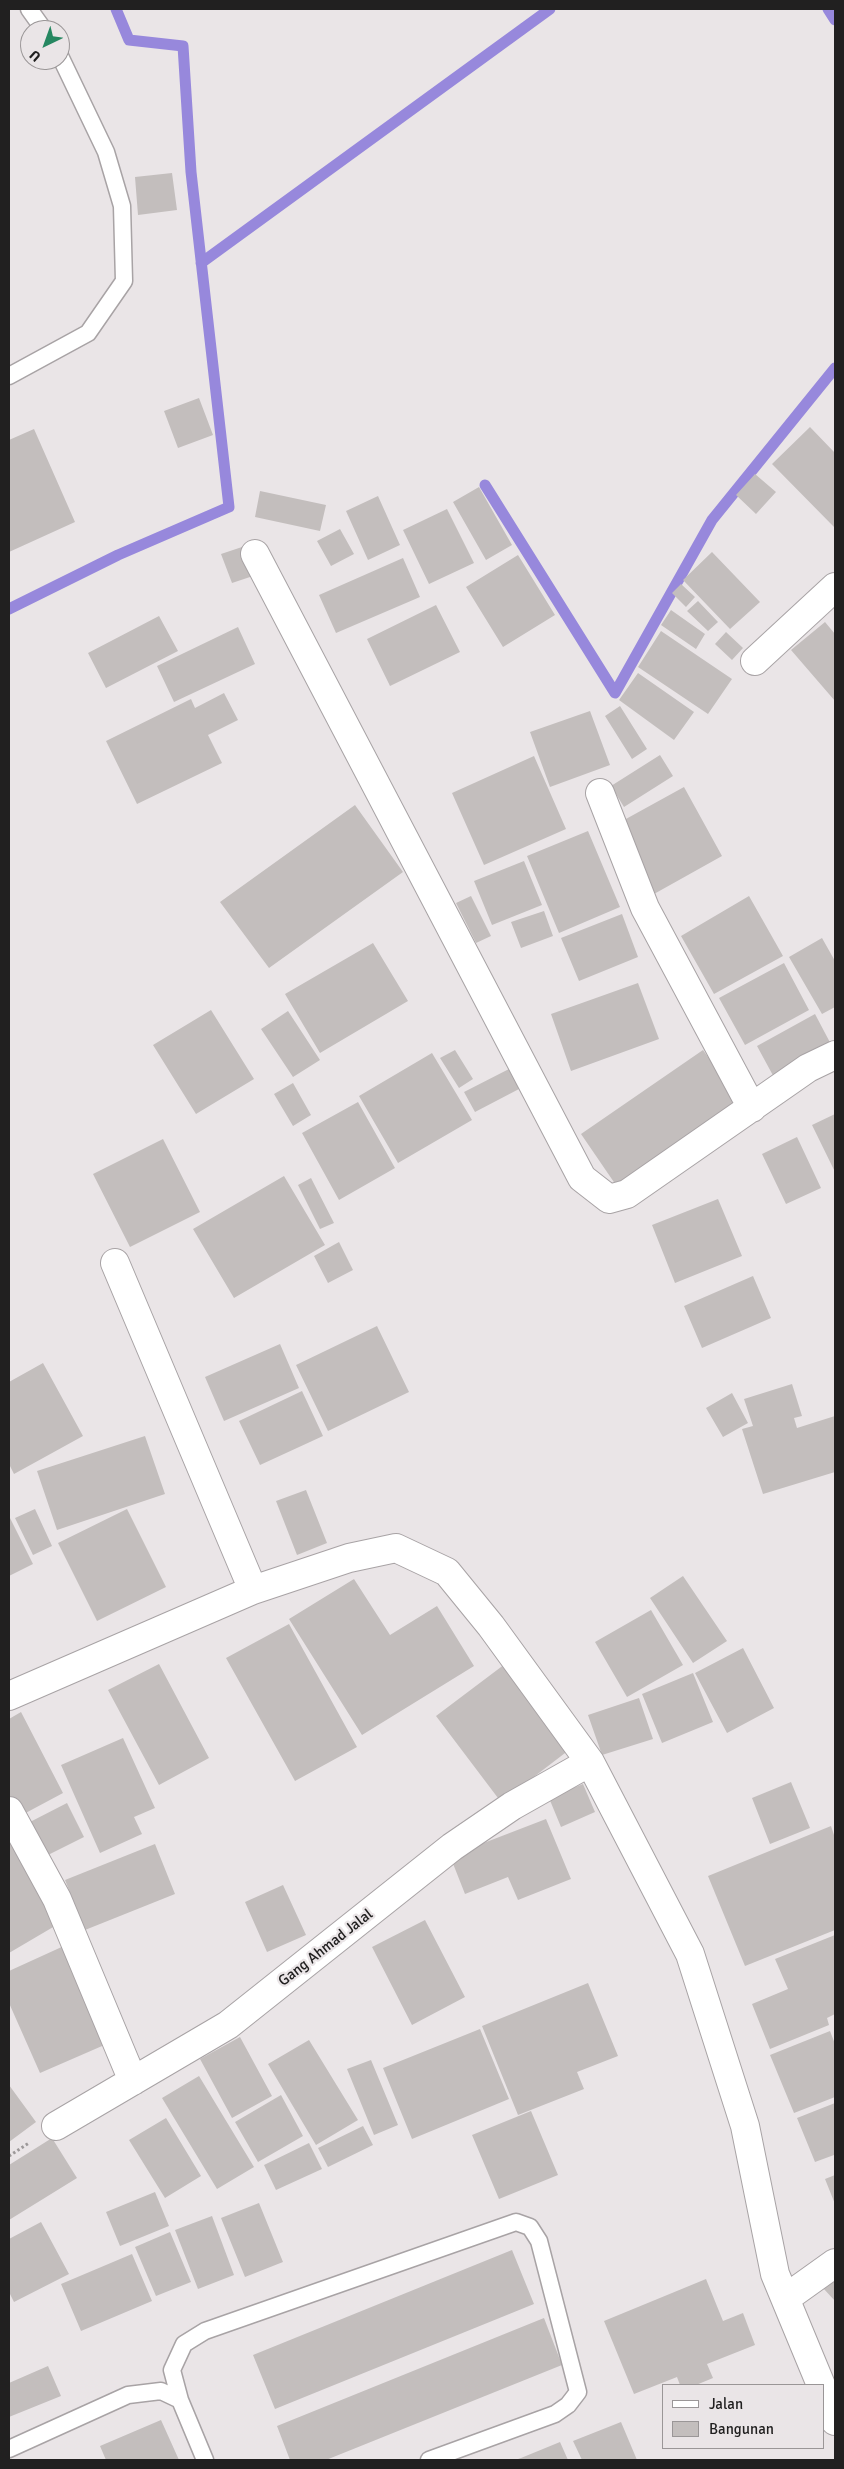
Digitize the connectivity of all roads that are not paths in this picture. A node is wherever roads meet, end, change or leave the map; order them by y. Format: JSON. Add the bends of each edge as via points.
{"nodes":[{"id":1,"x":28,"y":9,"type":"edge"},
{"id":2,"x":36,"y":20,"type":"edge"},
{"id":3,"x":67,"y":70,"type":"edge"},
{"id":4,"x":9,"y":376,"type":"edge"},
{"id":5,"x":255,"y":554,"type":"dead end"},
{"id":6,"x":835,"y":587,"type":"edge"},
{"id":7,"x":754,"y":661,"type":"dead end"},
{"id":8,"x":600,"y":793,"type":"dead end"},
{"id":9,"x":835,"y":1055,"type":"edge"},
{"id":10,"x":752,"y":1108,"type":"junction"},
{"id":11,"x":115,"y":1264,"type":"dead end"},
{"id":12,"x":253,"y":1590,"type":"junction"},
{"id":13,"x":10,"y":1693,"type":"edge"},
{"id":14,"x":590,"y":1762,"type":"junction"},
{"id":15,"x":9,"y":1811,"type":"edge"},
{"id":16,"x":133,"y":2081,"type":"junction"},
{"id":17,"x":56,"y":2126,"type":"dead end"},
{"id":18,"x":835,"y":2263,"type":"edge"},
{"id":19,"x":786,"y":2298,"type":"junction"},
{"id":20,"x":821,"y":2384,"type":"edge"},
{"id":21,"x":824,"y":2392,"type":"edge"},
{"id":22,"x":180,"y":2400,"type":"junction"},
{"id":23,"x":835,"y":2420,"type":"edge"},
{"id":24,"x":9,"y":2449,"type":"edge"},
{"id":25,"x":205,"y":2460,"type":"edge"},
{"id":26,"x":429,"y":2460,"type":"edge"}],
"edges":[{"from":1,"to":2,"type":"lane"},
{"from":3,"to":4,"type":"lane","via":[[106,152],[122,206],[124,281],[88,333]]},
{"from":5,"to":10,"type":"street","via":[[582,1178],[609,1199],[627,1194]]},
{"from":6,"to":7,"type":"street"},
{"from":8,"to":10,"type":"street","via":[[645,908]]},
{"from":9,"to":10,"type":"street","via":[[808,1068]]},
{"from":11,"to":12,"type":"street"},
{"from":12,"to":13,"type":"street"},
{"from":12,"to":14,"type":"street","via":[[349,1558],[396,1548],[447,1572],[491,1626]]},
{"from":14,"to":16,"type":"street","name":"Gang Ahmad Jalal","via":[[512,1806],[452,1847],[228,2025]]},
{"from":14,"to":19,"type":"street","via":[[690,1954],[745,2126],[776,2274]]},
{"from":15,"to":16,"type":"street","via":[[58,1899]]},
{"from":16,"to":17,"type":"street","name":"Gang Ahmad Jalal"},
{"from":18,"to":19,"type":"street"},
{"from":19,"to":20,"type":"street"},
{"from":21,"to":23,"type":"street"},
{"from":22,"to":24,"type":"lane","via":[[161,2391],[128,2395]]},
{"from":22,"to":25,"type":"lane"},
{"from":22,"to":26,"type":"lane","via":[[172,2370],[184,2344],[205,2331],[516,2222],[530,2227],[539,2241],[578,2392],[555,2414]]}]}
